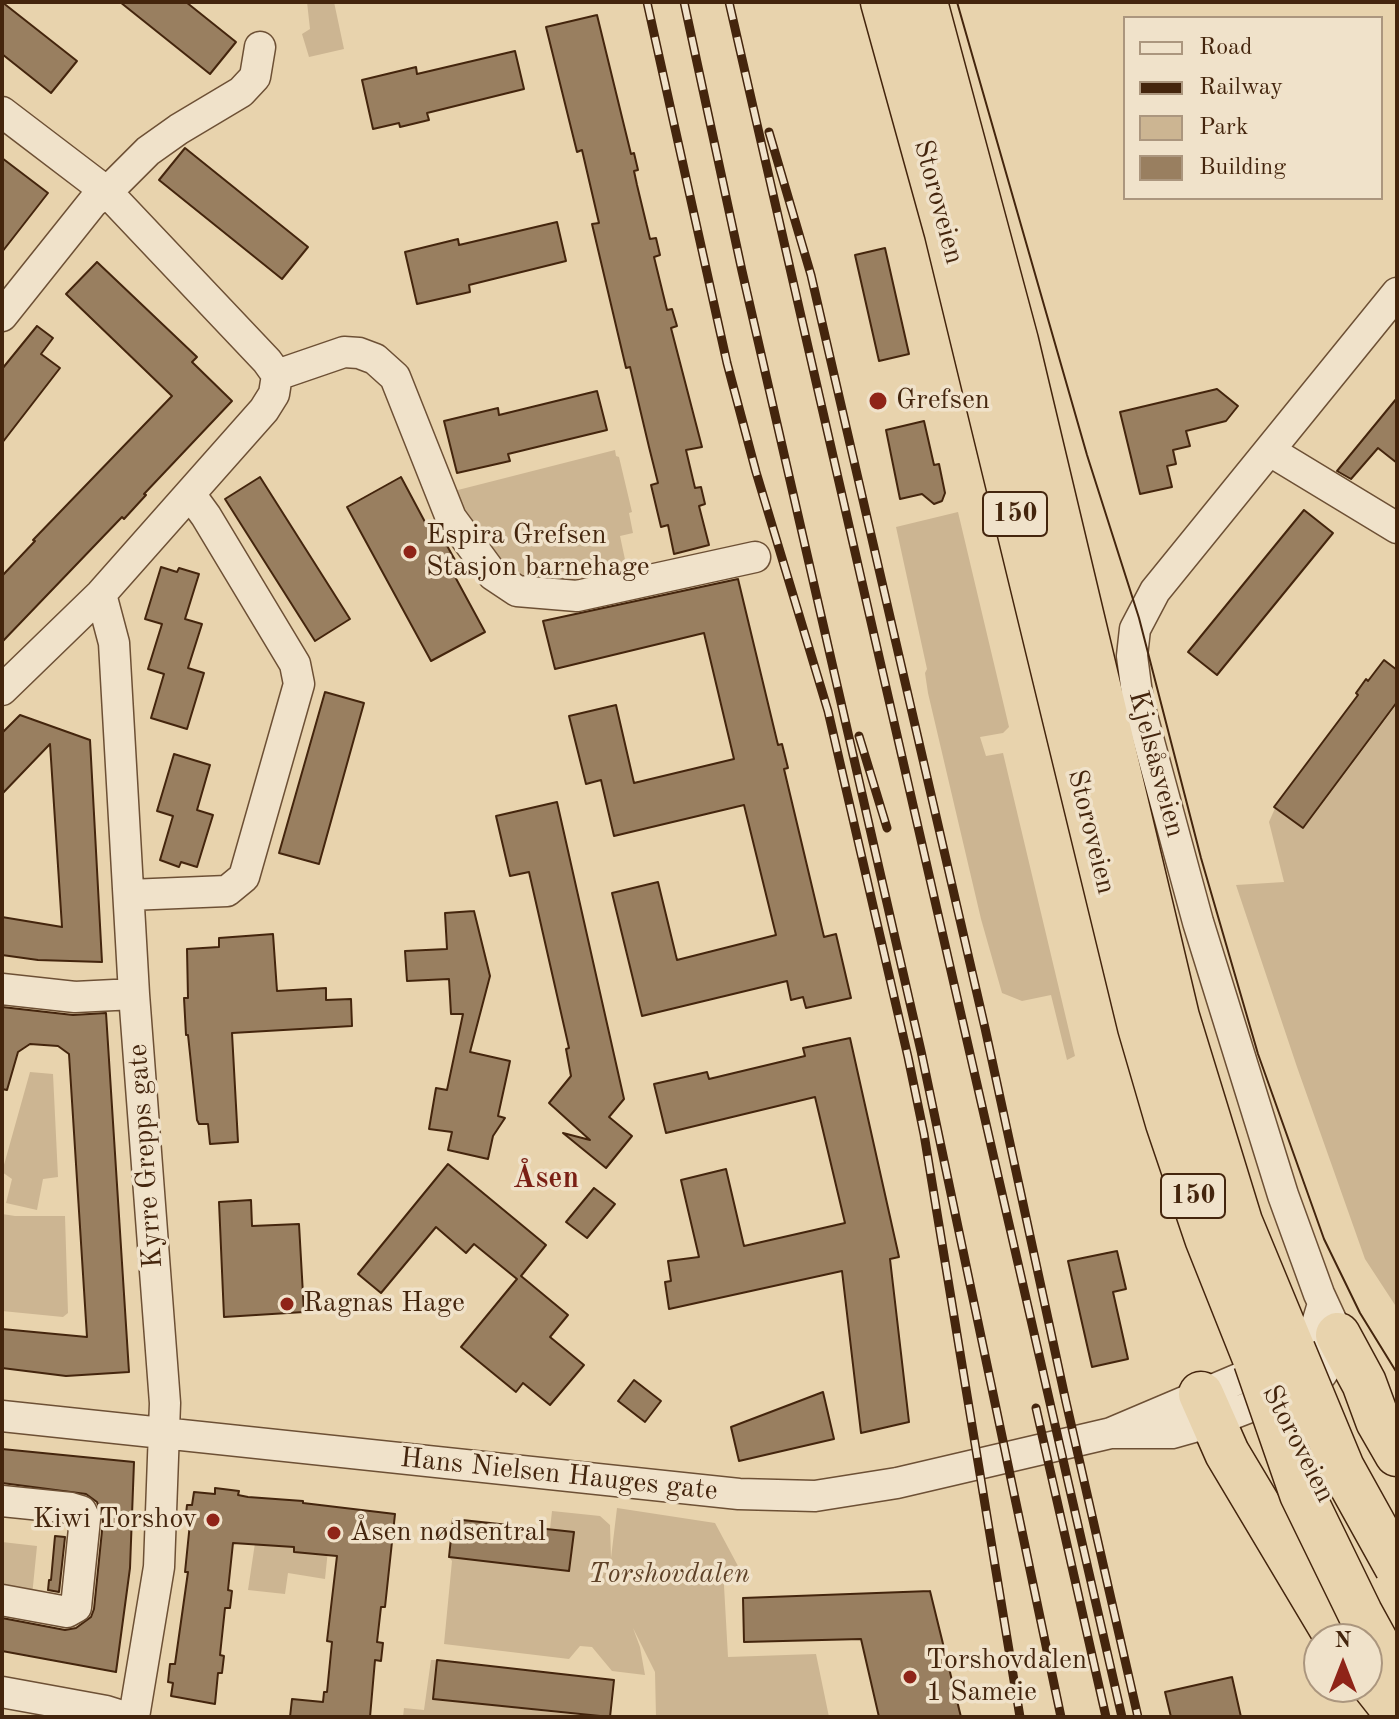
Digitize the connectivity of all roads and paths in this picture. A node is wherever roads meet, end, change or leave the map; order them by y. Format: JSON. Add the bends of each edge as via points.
{"nodes":[{"id":1,"x":883,"y":2,"type":"edge"},
{"id":2,"x":925,"y":2,"type":"edge"},
{"id":3,"x":260,"y":47,"type":"dead end"},
{"id":4,"x":2,"y":112,"type":"edge"},
{"id":5,"x":107,"y":192,"type":"junction"},
{"id":6,"x":1397,"y":293,"type":"edge"},
{"id":7,"x":2,"y":316,"type":"edge"},
{"id":8,"x":277,"y":375,"type":"junction"},
{"id":9,"x":1270,"y":451,"type":"junction"},
{"id":10,"x":190,"y":494,"type":"junction"},
{"id":11,"x":1397,"y":528,"type":"edge"},
{"id":12,"x":755,"y":557,"type":"dead end"},
{"id":13,"x":101,"y":594,"type":"junction"},
{"id":14,"x":2,"y":690,"type":"edge"},
{"id":15,"x":129,"y":895,"type":"junction"},
{"id":16,"x":2,"y":989,"type":"edge"},
{"id":17,"x":134,"y":994,"type":"junction"},
{"id":18,"x":1158,"y":1022,"type":"junction"},
{"id":19,"x":1330,"y":1320,"type":"junction"},
{"id":20,"x":1288,"y":1362,"type":"junction"},
{"id":21,"x":1206,"y":1408,"type":"junction"},
{"id":22,"x":2,"y":1416,"type":"edge"},
{"id":23,"x":165,"y":1432,"type":"junction"},
{"id":24,"x":1388,"y":1437,"type":"edge"},
{"id":25,"x":2,"y":1501,"type":"edge"},
{"id":26,"x":1397,"y":1520,"type":"edge"},
{"id":27,"x":1397,"y":1567,"type":"edge"},
{"id":28,"x":2,"y":1600,"type":"edge"},
{"id":29,"x":1328,"y":1623,"type":"edge"},
{"id":30,"x":1397,"y":1626,"type":"edge"},
{"id":31,"x":1389,"y":1686,"type":"edge"},
{"id":32,"x":2,"y":1692,"type":"edge"},
{"id":33,"x":125,"y":1717,"type":"edge"},
{"id":34,"x":134,"y":1717,"type":"edge"}],
"edges":[{"from":1,"to":18,"type":"highway","name":"Storoveien","number":"150","via":[[951,248],[1067,736]]},
{"from":2,"to":18,"type":"highway","name":"Storoveien","number":"150","via":[[1016,341]]},
{"from":3,"to":5,"type":"street","via":[[255,77],[241,92],[148,151]]},
{"from":4,"to":5,"type":"street"},
{"from":5,"to":7,"type":"street","via":[[93,202]]},
{"from":5,"to":8,"type":"street"},
{"from":6,"to":9,"type":"street","name":"Kjelsåsveien"},
{"from":8,"to":10,"type":"street","via":[[264,410]]},
{"from":8,"to":12,"type":"street","via":[[344,352],[375,359],[395,377],[451,518],[493,575],[517,591],[577,596]]},
{"from":9,"to":11,"type":"street"},
{"from":9,"to":19,"type":"street","name":"Kjelsåsveien","via":[[1155,591],[1135,629],[1132,656],[1138,701],[1202,936],[1254,1107]]},
{"from":10,"to":13,"type":"street"},
{"from":10,"to":15,"type":"street","via":[[295,664],[299,684],[244,877],[227,891]]},
{"from":13,"to":14,"type":"street"},
{"from":13,"to":15,"type":"street","name":"Kyrre Grepps gate","via":[[114,643]]},
{"from":15,"to":17,"type":"street","name":"Kyrre Grepps gate"},
{"from":16,"to":17,"type":"street","via":[[75,997]]},
{"from":17,"to":23,"type":"street","name":"Kyrre Grepps gate"},
{"from":18,"to":20,"type":"highway","name":"Storoveien","number":"150","via":[[1168,1123],[1207,1238]]},
{"from":19,"to":20,"type":"street","via":[[1333,1358]]},
{"from":19,"to":24,"type":"highway"},
{"from":20,"to":21,"type":"street","name":"Hans Nielsen Hauges gate"},
{"from":20,"to":24,"type":"highway","via":[[1351,1394]]},
{"from":20,"to":26,"type":"highway","number":"150","bridge":true},
{"from":20,"to":27,"type":"highway","name":"Storoveien","number":"150","bridge":true},
{"from":20,"to":30,"type":"highway","name":"Storoveien","number":"150","bridge":true,"via":[[1351,1545]]},
{"from":20,"to":31,"type":"highway","number":"150","bridge":true,"via":[[1302,1494]]},
{"from":21,"to":23,"type":"street","name":"Hans Nielsen Hauges gate","via":[[897,1483],[790,1497]]},
{"from":21,"to":29,"type":"highway"},
{"from":22,"to":23,"type":"street","name":"Hans Nielsen Hauges gate"},
{"from":23,"to":34,"type":"street","name":"Kyrre Grepps gate","via":[[159,1567]]},
{"from":25,"to":28,"type":"street","via":[[71,1508],[85,1519],[76,1607],[67,1612]]},
{"from":32,"to":33,"type":"street"}]}
